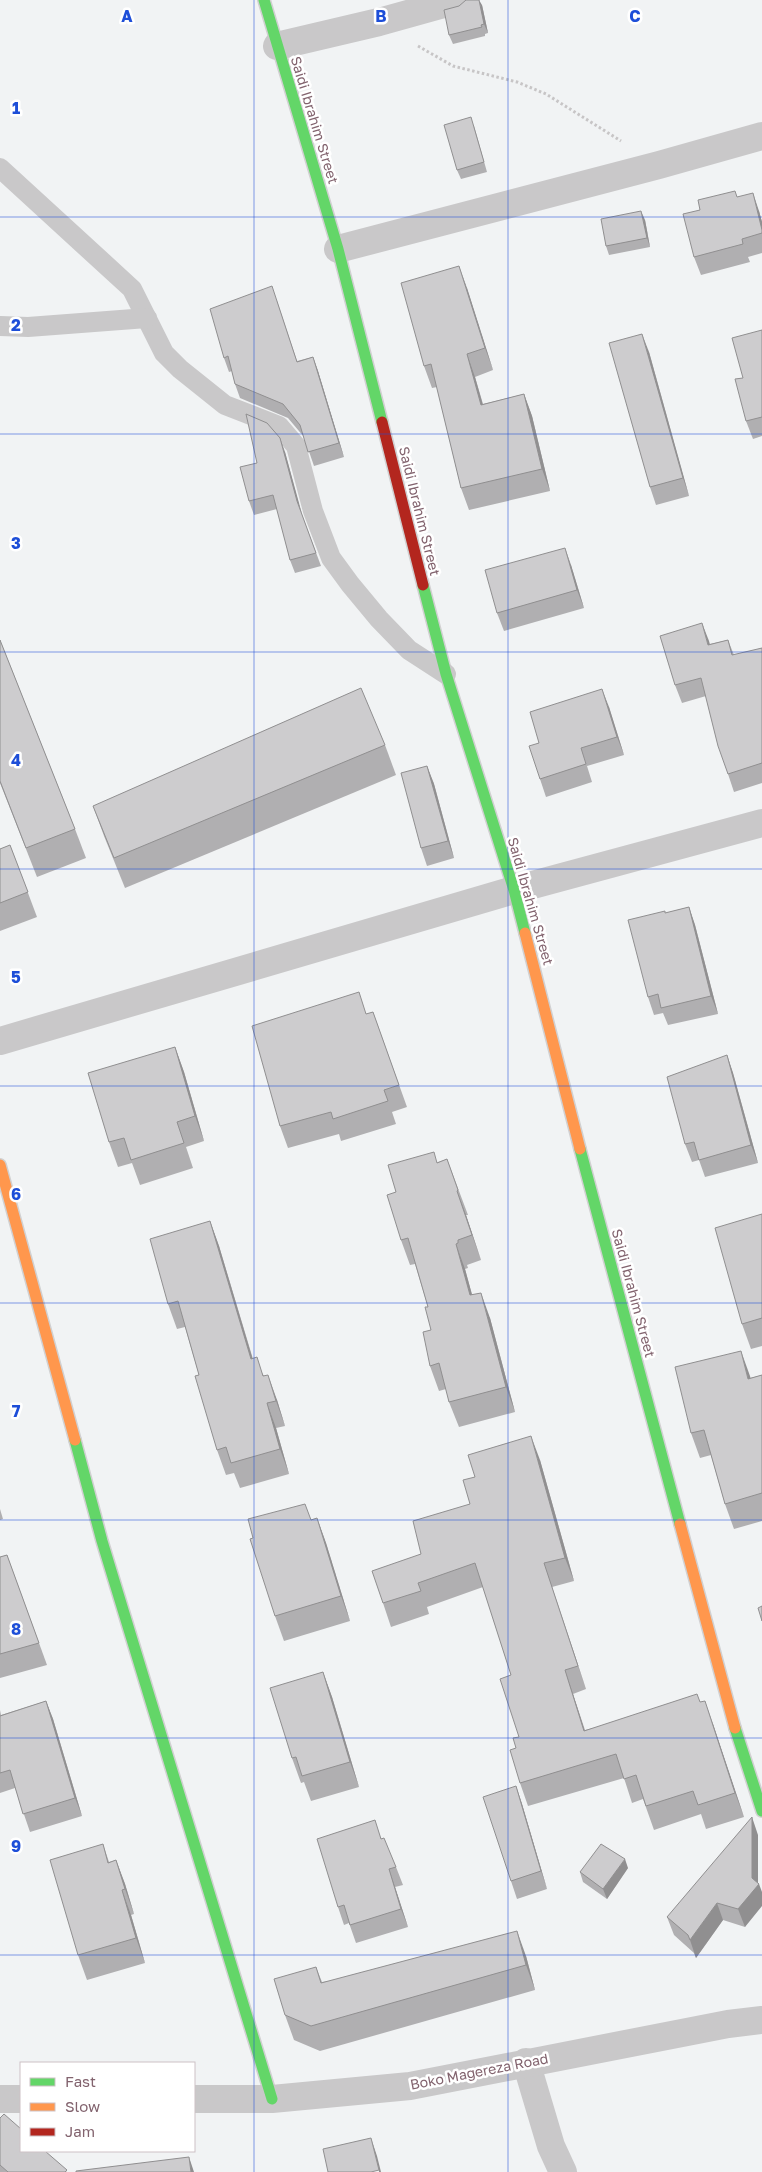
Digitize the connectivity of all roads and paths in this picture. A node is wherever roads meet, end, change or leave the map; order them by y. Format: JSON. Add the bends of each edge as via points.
{"nodes":[{"id":1,"x":264,"y":0,"type":"edge"},
{"id":2,"x":458,"y":0,"type":"edge"},
{"id":3,"x":379,"y":22,"type":"junction"},
{"id":4,"x":277,"y":46,"type":"junction"},
{"id":5,"x":762,"y":136,"type":"edge"},
{"id":6,"x":659,"y":165,"type":"junction"},
{"id":7,"x":0,"y":168,"type":"edge"},
{"id":8,"x":338,"y":249,"type":"junction"},
{"id":9,"x":147,"y":318,"type":"junction"},
{"id":10,"x":0,"y":326,"type":"edge"},
{"id":11,"x":446,"y":674,"type":"junction"},
{"id":12,"x":762,"y":823,"type":"edge"},
{"id":13,"x":514,"y":890,"type":"junction"},
{"id":14,"x":0,"y":1041,"type":"edge"},
{"id":15,"x":0,"y":1165,"type":"edge"},
{"id":16,"x":762,"y":1811,"type":"edge"},
{"id":17,"x":762,"y":2020,"type":"edge"},
{"id":18,"x":526,"y":2062,"type":"junction"},
{"id":19,"x":0,"y":2099,"type":"edge"},
{"id":20,"x":20,"y":2099,"type":"edge"},
{"id":21,"x":195,"y":2099,"type":"edge"},
{"id":22,"x":272,"y":2099,"type":"junction"},
{"id":23,"x":563,"y":2172,"type":"edge"}],
"edges":[{"from":1,"to":4,"type":"street","name":"Saidi Ibrahim Street"},
{"from":2,"to":3,"type":"street"},
{"from":3,"to":4,"type":"street"},
{"from":3,"to":6,"type":"path","via":[[453,66],[516,82],[546,94]]},
{"from":4,"to":8,"type":"street","name":"Saidi Ibrahim Street"},
{"from":5,"to":6,"type":"street"},
{"from":6,"to":8,"type":"street"},
{"from":7,"to":9,"type":"lane","via":[[132,289]]},
{"from":8,"to":11,"type":"street","name":"Saidi Ibrahim Street"},
{"from":9,"to":10,"type":"lane","via":[[28,327]]},
{"from":9,"to":11,"type":"lane","via":[[164,352],[180,369],[225,405],[279,426],[296,446],[313,510],[331,558],[379,619],[409,650]]},
{"from":11,"to":13,"type":"street","name":"Saidi Ibrahim Street"},
{"from":12,"to":13,"type":"street"},
{"from":13,"to":14,"type":"street"},
{"from":13,"to":16,"type":"street","name":"Saidi Ibrahim Street","via":[[622,1311],[737,1735]]},
{"from":15,"to":22,"type":"street","via":[[102,1541]]},
{"from":17,"to":18,"type":"street","name":"Boko Magereza Road"},
{"from":18,"to":22,"type":"street","name":"Boko Magereza Road","via":[[410,2086]]},
{"from":18,"to":23,"type":"street","via":[[551,2146]]},
{"from":19,"to":20,"type":"street"},
{"from":21,"to":22,"type":"street","name":"Boko Magereza Road"}]}
